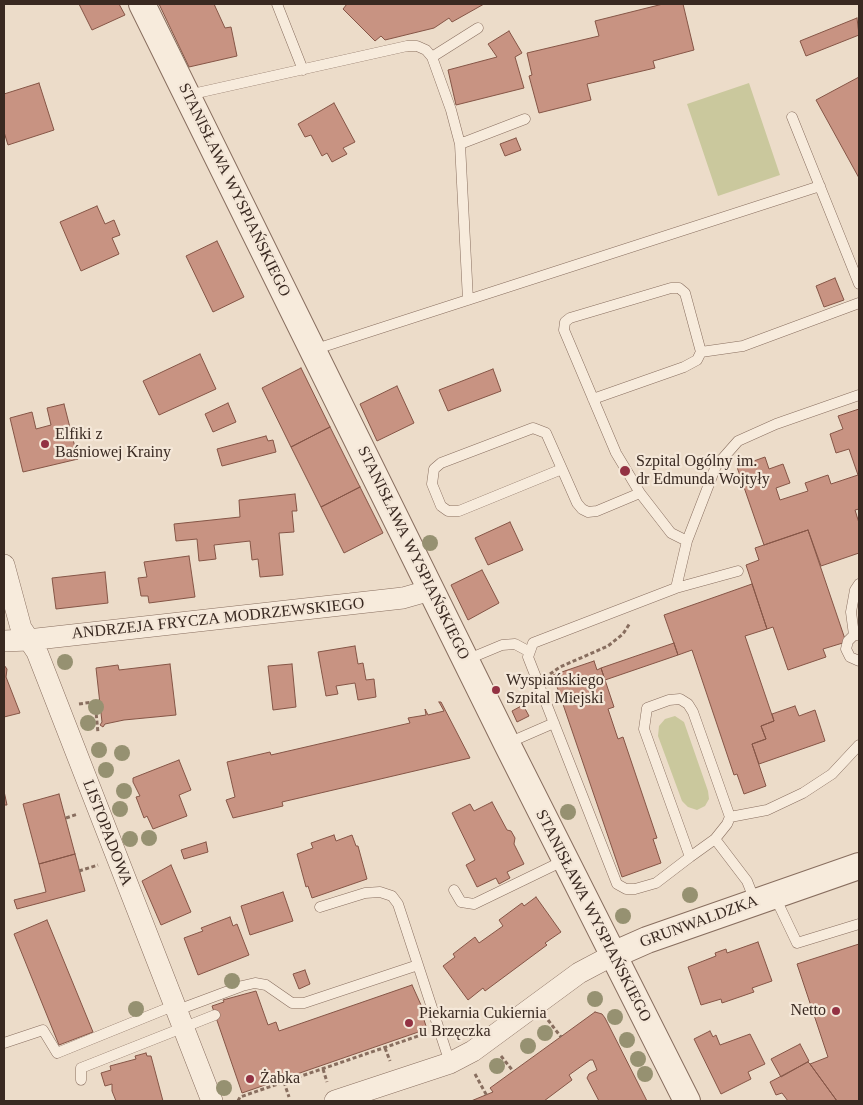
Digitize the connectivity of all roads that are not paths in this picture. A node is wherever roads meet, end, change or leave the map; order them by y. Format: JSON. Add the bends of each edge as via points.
{"nodes":[{"id":1,"x":142,"y":4,"type":"edge"},
{"id":2,"x":277,"y":4,"type":"edge"},
{"id":3,"x":478,"y":28,"type":"dead end"},
{"id":4,"x":432,"y":57,"type":"junction"},
{"id":5,"x":303,"y":70,"type":"junction"},
{"id":6,"x":187,"y":96,"type":"junction"},
{"id":7,"x":792,"y":117,"type":"dead end"},
{"id":8,"x":524,"y":119,"type":"dead end"},
{"id":9,"x":460,"y":144,"type":"junction"},
{"id":10,"x":820,"y":186,"type":"junction"},
{"id":11,"x":859,"y":284,"type":"edge"},
{"id":12,"x":468,"y":300,"type":"junction"},
{"id":13,"x":859,"y":303,"type":"edge"},
{"id":14,"x":312,"y":350,"type":"junction"},
{"id":15,"x":701,"y":352,"type":"junction"},
{"id":16,"x":859,"y":395,"type":"edge"},
{"id":17,"x":593,"y":399,"type":"junction"},
{"id":18,"x":562,"y":470,"type":"junction"},
{"id":19,"x":640,"y":493,"type":"junction"},
{"id":20,"x":687,"y":540,"type":"junction"},
{"id":21,"x":4,"y":565,"type":"edge"},
{"id":22,"x":738,"y":571,"type":"dead end"},
{"id":23,"x":859,"y":584,"type":"edge"},
{"id":24,"x":676,"y":588,"type":"junction"},
{"id":25,"x":431,"y":590,"type":"junction"},
{"id":26,"x":857,"y":635,"type":"edge"},
{"id":27,"x":28,"y":640,"type":"junction"},
{"id":28,"x":4,"y":641,"type":"edge"},
{"id":29,"x":528,"y":650,"type":"junction"},
{"id":30,"x":466,"y":660,"type":"junction"},
{"id":31,"x":859,"y":661,"type":"edge"},
{"id":32,"x":554,"y":723,"type":"junction"},
{"id":33,"x":507,"y":744,"type":"junction"},
{"id":34,"x":859,"y":745,"type":"edge"},
{"id":35,"x":730,"y":817,"type":"junction"},
{"id":36,"x":715,"y":839,"type":"junction"},
{"id":37,"x":690,"y":857,"type":"junction"},
{"id":38,"x":565,"y":860,"type":"junction"},
{"id":39,"x":859,"y":866,"type":"edge"},
{"id":40,"x":454,"y":890,"type":"dead end"},
{"id":41,"x":764,"y":898,"type":"junction"},
{"id":42,"x":320,"y":907,"type":"dead end"},
{"id":43,"x":859,"y":924,"type":"edge"},
{"id":44,"x":613,"y":956,"type":"junction"},
{"id":45,"x":418,"y":965,"type":"junction"},
{"id":46,"x":177,"y":1015,"type":"junction"},
{"id":47,"x":215,"y":1015,"type":"dead end"},
{"id":48,"x":4,"y":1042,"type":"edge"},
{"id":49,"x":450,"y":1063,"type":"junction"},
{"id":50,"x":81,"y":1080,"type":"dead end"},
{"id":51,"x":332,"y":1093,"type":"edge"},
{"id":52,"x":212,"y":1101,"type":"edge"},
{"id":53,"x":687,"y":1101,"type":"edge"}],
"edges":[{"from":1,"to":6,"type":"street","name":"STANISŁAWA WYSPIAŃSKIEGO"},
{"from":2,"to":5,"type":"lane"},
{"from":3,"to":4,"type":"lane"},
{"from":4,"to":5,"type":"lane","via":[[417,46],[407,46]]},
{"from":4,"to":9,"type":"lane","via":[[452,110]]},
{"from":5,"to":6,"type":"lane"},
{"from":6,"to":14,"type":"street","name":"STANISŁAWA WYSPIAŃSKIEGO"},
{"from":7,"to":10,"type":"lane"},
{"from":8,"to":9,"type":"lane"},
{"from":9,"to":12,"type":"lane"},
{"from":10,"to":11,"type":"lane"},
{"from":10,"to":12,"type":"lane"},
{"from":12,"to":14,"type":"lane"},
{"from":13,"to":15,"type":"lane","via":[[743,346]]},
{"from":14,"to":25,"type":"street","name":"STANISŁAWA WYSPIAŃSKIEGO"},
{"from":15,"to":17,"type":"lane","via":[[697,360],[684,367]]},
{"from":15,"to":17,"type":"lane","via":[[685,293],[679,288],[570,318],[565,322],[564,330]]},
{"from":16,"to":20,"type":"lane","via":[[738,441],[716,466]]},
{"from":17,"to":19,"type":"lane","via":[[616,453]]},
{"from":18,"to":18,"type":"lane","via":[[546,433],[532,428],[434,468],[432,484],[441,506],[448,511],[459,511]]},
{"from":18,"to":19,"type":"lane","via":[[577,503],[588,512]]},
{"from":19,"to":20,"type":"lane","via":[[671,533]]},
{"from":20,"to":24,"type":"lane"},
{"from":21,"to":27,"type":"street","name":"LISTOPADOWA","via":[[21,628]]},
{"from":22,"to":24,"type":"lane"},
{"from":23,"to":26,"type":"lane","via":[[851,612]]},
{"from":24,"to":29,"type":"lane","via":[[533,643]]},
{"from":25,"to":27,"type":"street","name":"ANDRZEJA FRYCZA MODRZEWSKIEGO","via":[[403,598]]},
{"from":25,"to":30,"type":"street","name":"STANISŁAWA WYSPIAŃSKIEGO"},
{"from":26,"to":31,"type":"lane","via":[[848,641],[846,649],[850,657]]},
{"from":27,"to":28,"type":"street","name":"ANDRZEJA FRYCZA MODRZEWSKIEGO"},
{"from":27,"to":46,"type":"street","name":"LISTOPADOWA","via":[[37,652]]},
{"from":29,"to":30,"type":"lane","via":[[515,644],[502,645]]},
{"from":29,"to":32,"type":"lane"},
{"from":30,"to":33,"type":"street","name":"STANISŁAWA WYSPIAŃSKIEGO"},
{"from":32,"to":33,"type":"lane"},
{"from":32,"to":37,"type":"lane","via":[[617,884],[635,890],[656,883]]},
{"from":33,"to":38,"type":"street","name":"STANISŁAWA WYSPIAŃSKIEGO"},
{"from":34,"to":35,"type":"lane","via":[[832,774],[803,793],[767,810]]},
{"from":35,"to":36,"type":"lane"},
{"from":35,"to":37,"type":"lane","via":[[688,704],[680,699],[669,700],[647,708],[644,729]]},
{"from":36,"to":37,"type":"lane"},
{"from":36,"to":41,"type":"lane"},
{"from":38,"to":40,"type":"lane","via":[[474,904],[461,902]]},
{"from":38,"to":44,"type":"street","name":"STANISŁAWA WYSPIAŃSKIEGO"},
{"from":39,"to":41,"type":"street","name":"GRUNWALDZKA"},
{"from":41,"to":43,"type":"lane","via":[[797,943]]},
{"from":41,"to":44,"type":"street","name":"GRUNWALDZKA","via":[[647,940]]},
{"from":42,"to":45,"type":"lane","via":[[365,893],[380,892],[392,896],[398,904]]},
{"from":44,"to":49,"type":"street","name":"GRUNWALDZKA","via":[[579,974],[473,1051]]},
{"from":44,"to":53,"type":"street","name":"STANISŁAWA WYSPIAŃSKIEGO"},
{"from":45,"to":46,"type":"lane","via":[[304,1003],[292,1003],[266,985],[255,983]]},
{"from":45,"to":49,"type":"lane"},
{"from":46,"to":47,"type":"lane"},
{"from":46,"to":48,"type":"lane","via":[[57,1053],[43,1030]]},
{"from":46,"to":50,"type":"lane","via":[[81,1068]]},
{"from":46,"to":52,"type":"street","name":"LISTOPADOWA"},
{"from":49,"to":51,"type":"street","name":"GRUNWALDZKA"}]}
